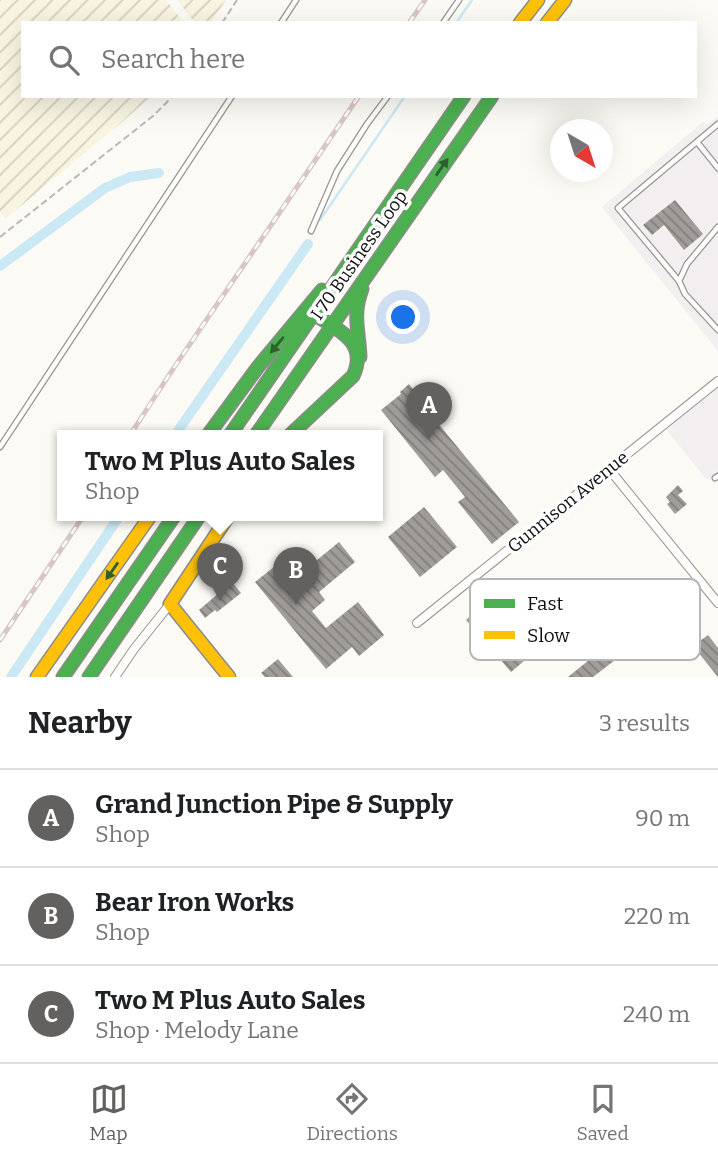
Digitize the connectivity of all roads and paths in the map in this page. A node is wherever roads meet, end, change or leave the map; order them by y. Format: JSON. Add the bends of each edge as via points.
{"nodes":[{"id":1,"x":237,"y":0,"type":"edge"},
{"id":2,"x":296,"y":0,"type":"edge"},
{"id":3,"x":459,"y":0,"type":"edge"},
{"id":4,"x":538,"y":0,"type":"edge"},
{"id":5,"x":565,"y":0,"type":"edge"},
{"id":6,"x":223,"y":21,"type":"edge"},
{"id":7,"x":282,"y":21,"type":"edge"},
{"id":8,"x":444,"y":21,"type":"edge"},
{"id":9,"x":522,"y":21,"type":"edge"},
{"id":10,"x":549,"y":21,"type":"edge"},
{"id":11,"x":171,"y":98,"type":"edge"},
{"id":12,"x":231,"y":98,"type":"edge"},
{"id":13,"x":386,"y":98,"type":"edge"},
{"id":14,"x":463,"y":98,"type":"edge"},
{"id":15,"x":491,"y":98,"type":"edge"},
{"id":16,"x":718,"y":124,"type":"edge"},
{"id":17,"x":696,"y":142,"type":"junction"},
{"id":18,"x":718,"y":168,"type":"edge"},
{"id":19,"x":718,"y":227,"type":"edge"},
{"id":20,"x":311,"y":231,"type":"dead end"},
{"id":21,"x":368,"y":236,"type":"junction"},
{"id":22,"x":0,"y":237,"type":"edge"},
{"id":23,"x":374,"y":264,"type":"junction"},
{"id":24,"x":679,"y":281,"type":"junction"},
{"id":25,"x":314,"y":314,"type":"junction"},
{"id":26,"x":332,"y":326,"type":"junction"},
{"id":27,"x":718,"y":330,"type":"edge"},
{"id":28,"x":360,"y":357,"type":"junction"},
{"id":29,"x":718,"y":381,"type":"edge"},
{"id":30,"x":212,"y":430,"type":"edge"},
{"id":31,"x":233,"y":430,"type":"edge"},
{"id":32,"x":259,"y":430,"type":"edge"},
{"id":33,"x":295,"y":430,"type":"edge"},
{"id":34,"x":0,"y":447,"type":"edge"},
{"id":35,"x":609,"y":469,"type":"junction"},
{"id":36,"x":147,"y":521,"type":"edge"},
{"id":37,"x":171,"y":521,"type":"edge"},
{"id":38,"x":196,"y":521,"type":"edge"},
{"id":39,"x":225,"y":521,"type":"edge"},
{"id":40,"x":473,"y":579,"type":"edge"},
{"id":41,"x":698,"y":579,"type":"edge"},
{"id":42,"x":470,"y":581,"type":"edge"},
{"id":43,"x":700,"y":581,"type":"edge"},
{"id":44,"x":718,"y":603,"type":"edge"},
{"id":45,"x":170,"y":604,"type":"junction"},
{"id":46,"x":418,"y":623,"type":"dead end"},
{"id":47,"x":37,"y":677,"type":"edge"},
{"id":48,"x":63,"y":677,"type":"edge"},
{"id":49,"x":89,"y":677,"type":"edge"},
{"id":50,"x":115,"y":677,"type":"edge"},
{"id":51,"x":229,"y":677,"type":"edge"}],
"edges":[{"from":1,"to":6,"type":"path"},
{"from":2,"to":7,"type":"lane"},
{"from":3,"to":8,"type":"lane"},
{"from":4,"to":9,"type":"main road"},
{"from":5,"to":10,"type":"main road"},
{"from":11,"to":22,"type":"path"},
{"from":12,"to":34,"type":"lane"},
{"from":13,"to":20,"type":"lane","via":[[337,171]]},
{"from":14,"to":21,"type":"main road","name":"I 70 Business Loop"},
{"from":23,"to":15,"type":"main road","name":"I 70 Business Loop","one_way":true},
{"from":16,"to":17,"type":"lane"},
{"from":17,"to":18,"type":"lane"},
{"from":17,"to":24,"type":"lane","via":[[618,208]]},
{"from":19,"to":24,"type":"lane"},
{"from":21,"to":25,"type":"main road","name":"I 70 Business Loop"},
{"from":21,"to":30,"type":"main road","one_way":true},
{"from":23,"to":26,"type":"main road","name":"I 70 Business Loop"},
{"from":23,"to":28,"type":"main road","via":[[355,313]]},
{"from":24,"to":27,"type":"lane"},
{"from":25,"to":26,"type":"main road"},
{"from":25,"to":31,"type":"main road","name":"I 70 Business Loop"},
{"from":26,"to":28,"type":"main road","via":[[353,342]]},
{"from":26,"to":32,"type":"main road","name":"I 70 Business Loop"},
{"from":28,"to":33,"type":"main road","via":[[353,376]]},
{"from":29,"to":35,"type":"street","name":"Gunnison Avenue"},
{"from":35,"to":40,"type":"street","name":"Gunnison Avenue"},
{"from":35,"to":41,"type":"street"},
{"from":36,"to":47,"type":"main road","one_way":true},
{"from":37,"to":48,"type":"main road"},
{"from":38,"to":49,"type":"main road"},
{"from":39,"to":45,"type":"main road"},
{"from":42,"to":46,"type":"street","name":"Gunnison Avenue"},
{"from":43,"to":44,"type":"street"},
{"from":45,"to":50,"type":"street"},
{"from":45,"to":51,"type":"main road"}]}
